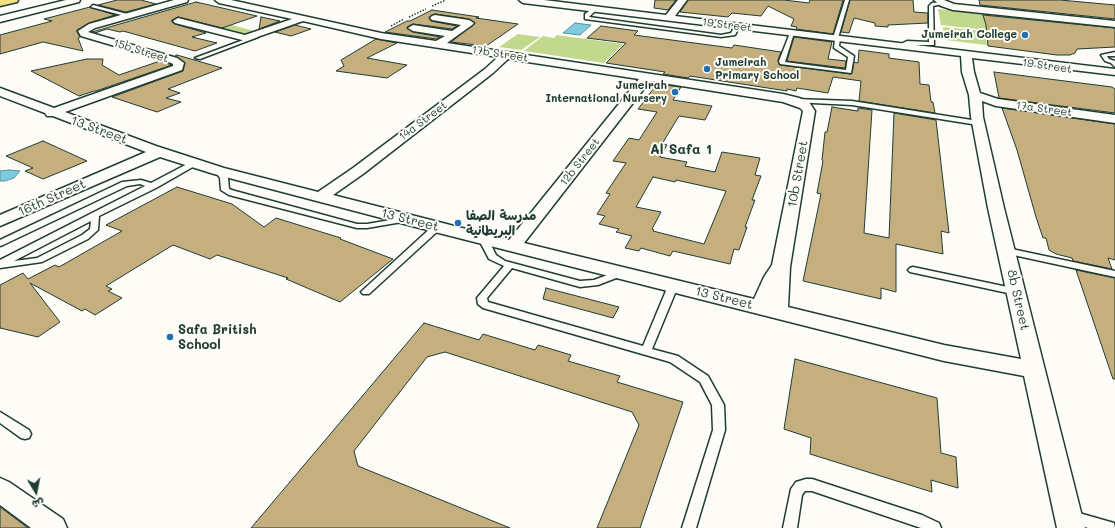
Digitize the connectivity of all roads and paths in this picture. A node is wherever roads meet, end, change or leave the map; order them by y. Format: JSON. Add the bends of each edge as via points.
{"nodes":[{"id":1,"x":13,"y":0,"type":"edge"},
{"id":2,"x":76,"y":0,"type":"edge"},
{"id":3,"x":184,"y":0,"type":"edge"},
{"id":4,"x":219,"y":0,"type":"edge"},
{"id":5,"x":523,"y":0,"type":"edge"},
{"id":6,"x":581,"y":0,"type":"edge"},
{"id":7,"x":614,"y":0,"type":"edge"},
{"id":8,"x":683,"y":0,"type":"edge"},
{"id":9,"x":847,"y":0,"type":"edge"},
{"id":10,"x":538,"y":1,"type":"edge"},
{"id":11,"x":940,"y":1,"type":"edge"},
{"id":12,"x":551,"y":2,"type":"edge"},
{"id":13,"x":0,"y":3,"type":"edge"},
{"id":14,"x":93,"y":6,"type":"dead end"},
{"id":15,"x":573,"y":6,"type":"junction"},
{"id":16,"x":598,"y":9,"type":"junction"},
{"id":17,"x":128,"y":16,"type":"junction"},
{"id":18,"x":435,"y":18,"type":"dead end"},
{"id":19,"x":668,"y":18,"type":"junction"},
{"id":20,"x":0,"y":19,"type":"edge"},
{"id":21,"x":303,"y":19,"type":"junction"},
{"id":22,"x":178,"y":21,"type":"dead end"},
{"id":23,"x":1115,"y":24,"type":"edge"},
{"id":24,"x":737,"y":27,"type":"junction"},
{"id":25,"x":413,"y":28,"type":"dead end"},
{"id":26,"x":792,"y":33,"type":"junction"},
{"id":27,"x":454,"y":34,"type":"junction"},
{"id":28,"x":836,"y":38,"type":"junction"},
{"id":29,"x":438,"y":45,"type":"junction"},
{"id":30,"x":905,"y":47,"type":"junction"},
{"id":31,"x":962,"y":54,"type":"junction"},
{"id":32,"x":1115,"y":54,"type":"edge"},
{"id":33,"x":510,"y":56,"type":"junction"},
{"id":34,"x":198,"y":58,"type":"dead end"},
{"id":35,"x":1107,"y":60,"type":"junction"},
{"id":36,"x":1115,"y":60,"type":"edge"},
{"id":37,"x":1034,"y":64,"type":"junction"},
{"id":38,"x":1114,"y":71,"type":"edge"},
{"id":39,"x":968,"y":72,"type":"junction"},
{"id":40,"x":647,"y":77,"type":"junction"},
{"id":41,"x":0,"y":92,"type":"edge"},
{"id":42,"x":789,"y":100,"type":"junction"},
{"id":43,"x":975,"y":100,"type":"junction"},
{"id":44,"x":54,"y":114,"type":"junction"},
{"id":45,"x":1115,"y":119,"type":"edge"},
{"id":46,"x":978,"y":123,"type":"junction"},
{"id":47,"x":1115,"y":123,"type":"edge"},
{"id":48,"x":155,"y":151,"type":"junction"},
{"id":49,"x":194,"y":164,"type":"junction"},
{"id":50,"x":219,"y":171,"type":"junction"},
{"id":51,"x":153,"y":186,"type":"junction"},
{"id":52,"x":325,"y":199,"type":"junction"},
{"id":53,"x":95,"y":215,"type":"junction"},
{"id":54,"x":406,"y":219,"type":"junction"},
{"id":55,"x":0,"y":222,"type":"edge"},
{"id":56,"x":441,"y":228,"type":"junction"},
{"id":57,"x":482,"y":238,"type":"junction"},
{"id":58,"x":0,"y":243,"type":"edge"},
{"id":59,"x":513,"y":246,"type":"junction"},
{"id":60,"x":1007,"y":252,"type":"junction"},
{"id":61,"x":0,"y":264,"type":"edge"},
{"id":62,"x":509,"y":266,"type":"junction"},
{"id":63,"x":913,"y":270,"type":"dead end"},
{"id":64,"x":622,"y":273,"type":"junction"},
{"id":65,"x":1115,"y":274,"type":"edge"},
{"id":66,"x":673,"y":286,"type":"junction"},
{"id":67,"x":1016,"y":292,"type":"junction"},
{"id":68,"x":371,"y":293,"type":"dead end"},
{"id":69,"x":769,"y":309,"type":"junction"},
{"id":70,"x":646,"y":351,"type":"junction"},
{"id":71,"x":1036,"y":376,"type":"junction"},
{"id":72,"x":0,"y":416,"type":"edge"},
{"id":73,"x":25,"y":434,"type":"dead end"},
{"id":74,"x":0,"y":490,"type":"edge"},
{"id":75,"x":1070,"y":522,"type":"edge"},
{"id":76,"x":53,"y":528,"type":"edge"},
{"id":77,"x":688,"y":528,"type":"edge"},
{"id":78,"x":790,"y":528,"type":"edge"},
{"id":79,"x":934,"y":528,"type":"edge"},
{"id":80,"x":1108,"y":528,"type":"edge"}],
"edges":[{"from":1,"to":13,"type":"highway"},
{"from":2,"to":20,"type":"street"},
{"from":3,"to":17,"type":"street"},
{"from":4,"to":21,"type":"street","name":"17b Street"},
{"from":5,"to":10,"type":"street","name":"19 Street"},
{"from":6,"to":15,"type":"street"},
{"from":7,"to":16,"type":"street"},
{"from":8,"to":19,"type":"street"},
{"from":9,"to":28,"type":"lane"},
{"from":10,"to":12,"type":"street","name":"19 Street"},
{"from":11,"to":23,"type":"street","via":[[958,8]]},
{"from":11,"to":30,"type":"lane","via":[[931,6],[932,44],[907,43],[904,44]]},
{"from":12,"to":15,"type":"street","name":"19 Street"},
{"from":14,"to":17,"type":"lane"},
{"from":15,"to":16,"type":"street","name":"19 Street"},
{"from":16,"to":19,"type":"street","name":"19 Street"},
{"from":16,"to":24,"type":"lane","via":[[587,15],[588,18],[721,36],[732,34]]},
{"from":17,"to":44,"type":"street","name":"15b Street","via":[[88,28],[83,31],[84,34],[173,60],[179,63],[178,68]]},
{"from":18,"to":27,"type":"street","via":[[469,23]]},
{"from":19,"to":24,"type":"street","name":"19 Street"},
{"from":21,"to":22,"type":"street","via":[[246,38]]},
{"from":21,"to":29,"type":"street","name":"17b Street"},
{"from":21,"to":34,"type":"lane"},
{"from":24,"to":26,"type":"street","name":"19 Street"},
{"from":25,"to":27,"type":"street"},
{"from":26,"to":28,"type":"street","name":"19 Street"},
{"from":26,"to":28,"type":"lane","via":[[782,62],[849,72],[851,56],[836,47]]},
{"from":27,"to":29,"type":"street"},
{"from":28,"to":30,"type":"street","name":"19 Street"},
{"from":29,"to":33,"type":"street","name":"17b Street"},
{"from":30,"to":31,"type":"street","name":"19 Street"},
{"from":31,"to":37,"type":"street","name":"19 Street"},
{"from":31,"to":38,"type":"street","name":"19 Street"},
{"from":31,"to":39,"type":"street","name":"8b Street"},
{"from":32,"to":35,"type":"lane","via":[[1104,54]]},
{"from":33,"to":40,"type":"street","name":"17b Street"},
{"from":33,"to":52,"type":"street","name":"14a Street"},
{"from":35,"to":36,"type":"lane"},
{"from":35,"to":38,"type":"lane","via":[[1105,62]]},
{"from":37,"to":38,"type":"street","name":"19 Street"},
{"from":37,"to":39,"type":"street","via":[[988,61],[978,63]]},
{"from":39,"to":43,"type":"street","name":"8b Street"},
{"from":40,"to":42,"type":"street","name":"17b Street"},
{"from":40,"to":59,"type":"street","name":"12b Street"},
{"from":41,"to":44,"type":"street","name":"13 Street"},
{"from":42,"to":46,"type":"lane","via":[[852,103]]},
{"from":42,"to":69,"type":"street","name":"10b Street","via":[[805,105],[809,111],[781,267]]},
{"from":43,"to":45,"type":"street","name":"17a Street"},
{"from":43,"to":46,"type":"street","name":"8b Street"},
{"from":43,"to":47,"type":"street","name":"17a Street"},
{"from":44,"to":48,"type":"street","name":"13 Street"},
{"from":46,"to":60,"type":"street","name":"8b Street"},
{"from":48,"to":49,"type":"street","name":"13 Street"},
{"from":48,"to":55,"type":"street","name":"16th Street"},
{"from":49,"to":50,"type":"street","name":"13 Street"},
{"from":49,"to":51,"type":"lane"},
{"from":50,"to":52,"type":"street","name":"13 Street"},
{"from":50,"to":54,"type":"lane","via":[[224,178],[225,190],[239,195],[362,226]]},
{"from":51,"to":53,"type":"lane"},
{"from":51,"to":58,"type":"lane","via":[[136,182],[125,184]]},
{"from":52,"to":54,"type":"street","name":"13 Street"},
{"from":53,"to":61,"type":"lane"},
{"from":53,"to":61,"type":"lane","via":[[94,230],[85,237],[39,260]]},
{"from":54,"to":56,"type":"street","name":"13 Street"},
{"from":56,"to":57,"type":"street","name":"13 Street"},
{"from":56,"to":68,"type":"lane"},
{"from":57,"to":59,"type":"street","name":"13 Street"},
{"from":57,"to":62,"type":"lane","via":[[492,257]]},
{"from":59,"to":64,"type":"street","name":"13 Street"},
{"from":60,"to":65,"type":"lane"},
{"from":60,"to":67,"type":"street","name":"8b Street"},
{"from":62,"to":64,"type":"lane","via":[[580,284],[595,283]]},
{"from":62,"to":70,"type":"lane","via":[[482,298],[486,306]]},
{"from":63,"to":67,"type":"lane"},
{"from":64,"to":66,"type":"street","name":"13 Street"},
{"from":66,"to":69,"type":"street","name":"13 Street"},
{"from":66,"to":70,"type":"lane"},
{"from":67,"to":71,"type":"street","name":"8b Street"},
{"from":69,"to":71,"type":"street","name":"13 Street","via":[[944,353],[972,363]]},
{"from":70,"to":77,"type":"lane","via":[[674,359],[704,379],[718,405],[719,430]]},
{"from":71,"to":75,"type":"street","name":"8b Street"},
{"from":72,"to":73,"type":"lane"},
{"from":74,"to":76,"type":"street"},
{"from":75,"to":80,"type":"lane"},
{"from":78,"to":79,"type":"lane","via":[[796,494],[801,486],[806,484],[922,521]]}]}
